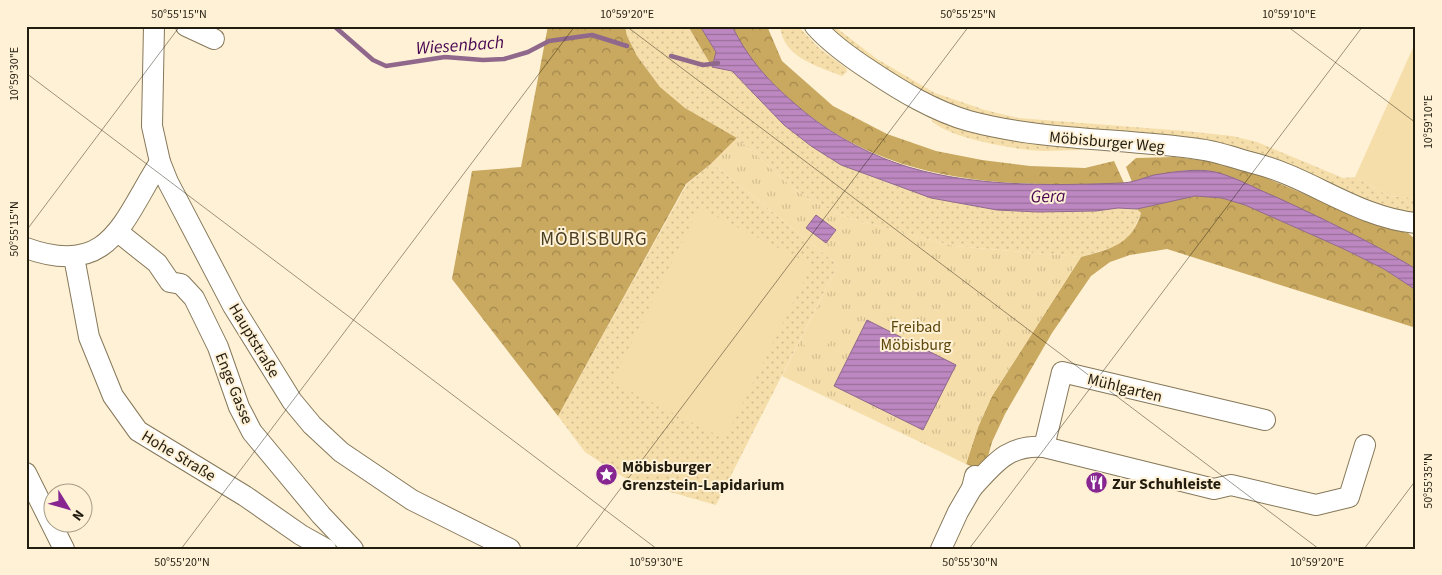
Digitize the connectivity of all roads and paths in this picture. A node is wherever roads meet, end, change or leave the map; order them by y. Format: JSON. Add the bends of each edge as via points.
{"nodes":[{"id":1,"x":154,"y":26,"type":"edge"},
{"id":2,"x":186,"y":26,"type":"edge"},
{"id":3,"x":815,"y":26,"type":"edge"},
{"id":4,"x":214,"y":39,"type":"dead end"},
{"id":5,"x":160,"y":162,"type":"junction"},
{"id":6,"x":1416,"y":223,"type":"edge"},
{"id":7,"x":118,"y":232,"type":"junction"},
{"id":8,"x":26,"y":248,"type":"edge"},
{"id":9,"x":74,"y":257,"type":"junction"},
{"id":10,"x":1264,"y":420,"type":"dead end"},
{"id":11,"x":1365,"y":445,"type":"dead end"},
{"id":12,"x":1044,"y":447,"type":"junction"},
{"id":13,"x":26,"y":472,"type":"edge"},
{"id":14,"x":64,"y":549,"type":"edge"},
{"id":15,"x":326,"y":549,"type":"edge"},
{"id":16,"x":353,"y":549,"type":"edge"},
{"id":17,"x":510,"y":549,"type":"edge"},
{"id":18,"x":942,"y":549,"type":"edge"}],
"edges":[{"from":1,"to":5,"type":"street","name":"Hauptstraße","via":[[152,126]]},
{"from":2,"to":4,"type":"street"},
{"from":3,"to":6,"type":"street","name":"Möbisburger Weg","via":[[846,54],[885,80],[925,104],[967,120],[1045,136],[1199,149],[1267,166],[1360,207]]},
{"from":5,"to":7,"type":"street"},
{"from":5,"to":17,"type":"street","name":"Hauptstraße","via":[[234,306],[292,400],[312,425],[340,452],[412,500]]},
{"from":7,"to":9,"type":"street","via":[[97,250]]},
{"from":7,"to":16,"type":"street","name":"Enge Gasse","via":[[157,263],[170,282],[181,284],[194,298],[252,432]]},
{"from":8,"to":9,"type":"street","via":[[40,254]]},
{"from":9,"to":15,"type":"street","name":"Hohe Straße","via":[[89,337],[113,396],[138,431]]},
{"from":10,"to":12,"type":"street","name":"Mühlgarten","via":[[1062,372]]},
{"from":11,"to":12,"type":"street","via":[[1349,497],[1316,505],[1231,485],[1214,490]]},
{"from":12,"to":18,"type":"street","via":[[1031,446],[1013,451],[1000,458],[974,482]]},
{"from":13,"to":14,"type":"street"}]}
